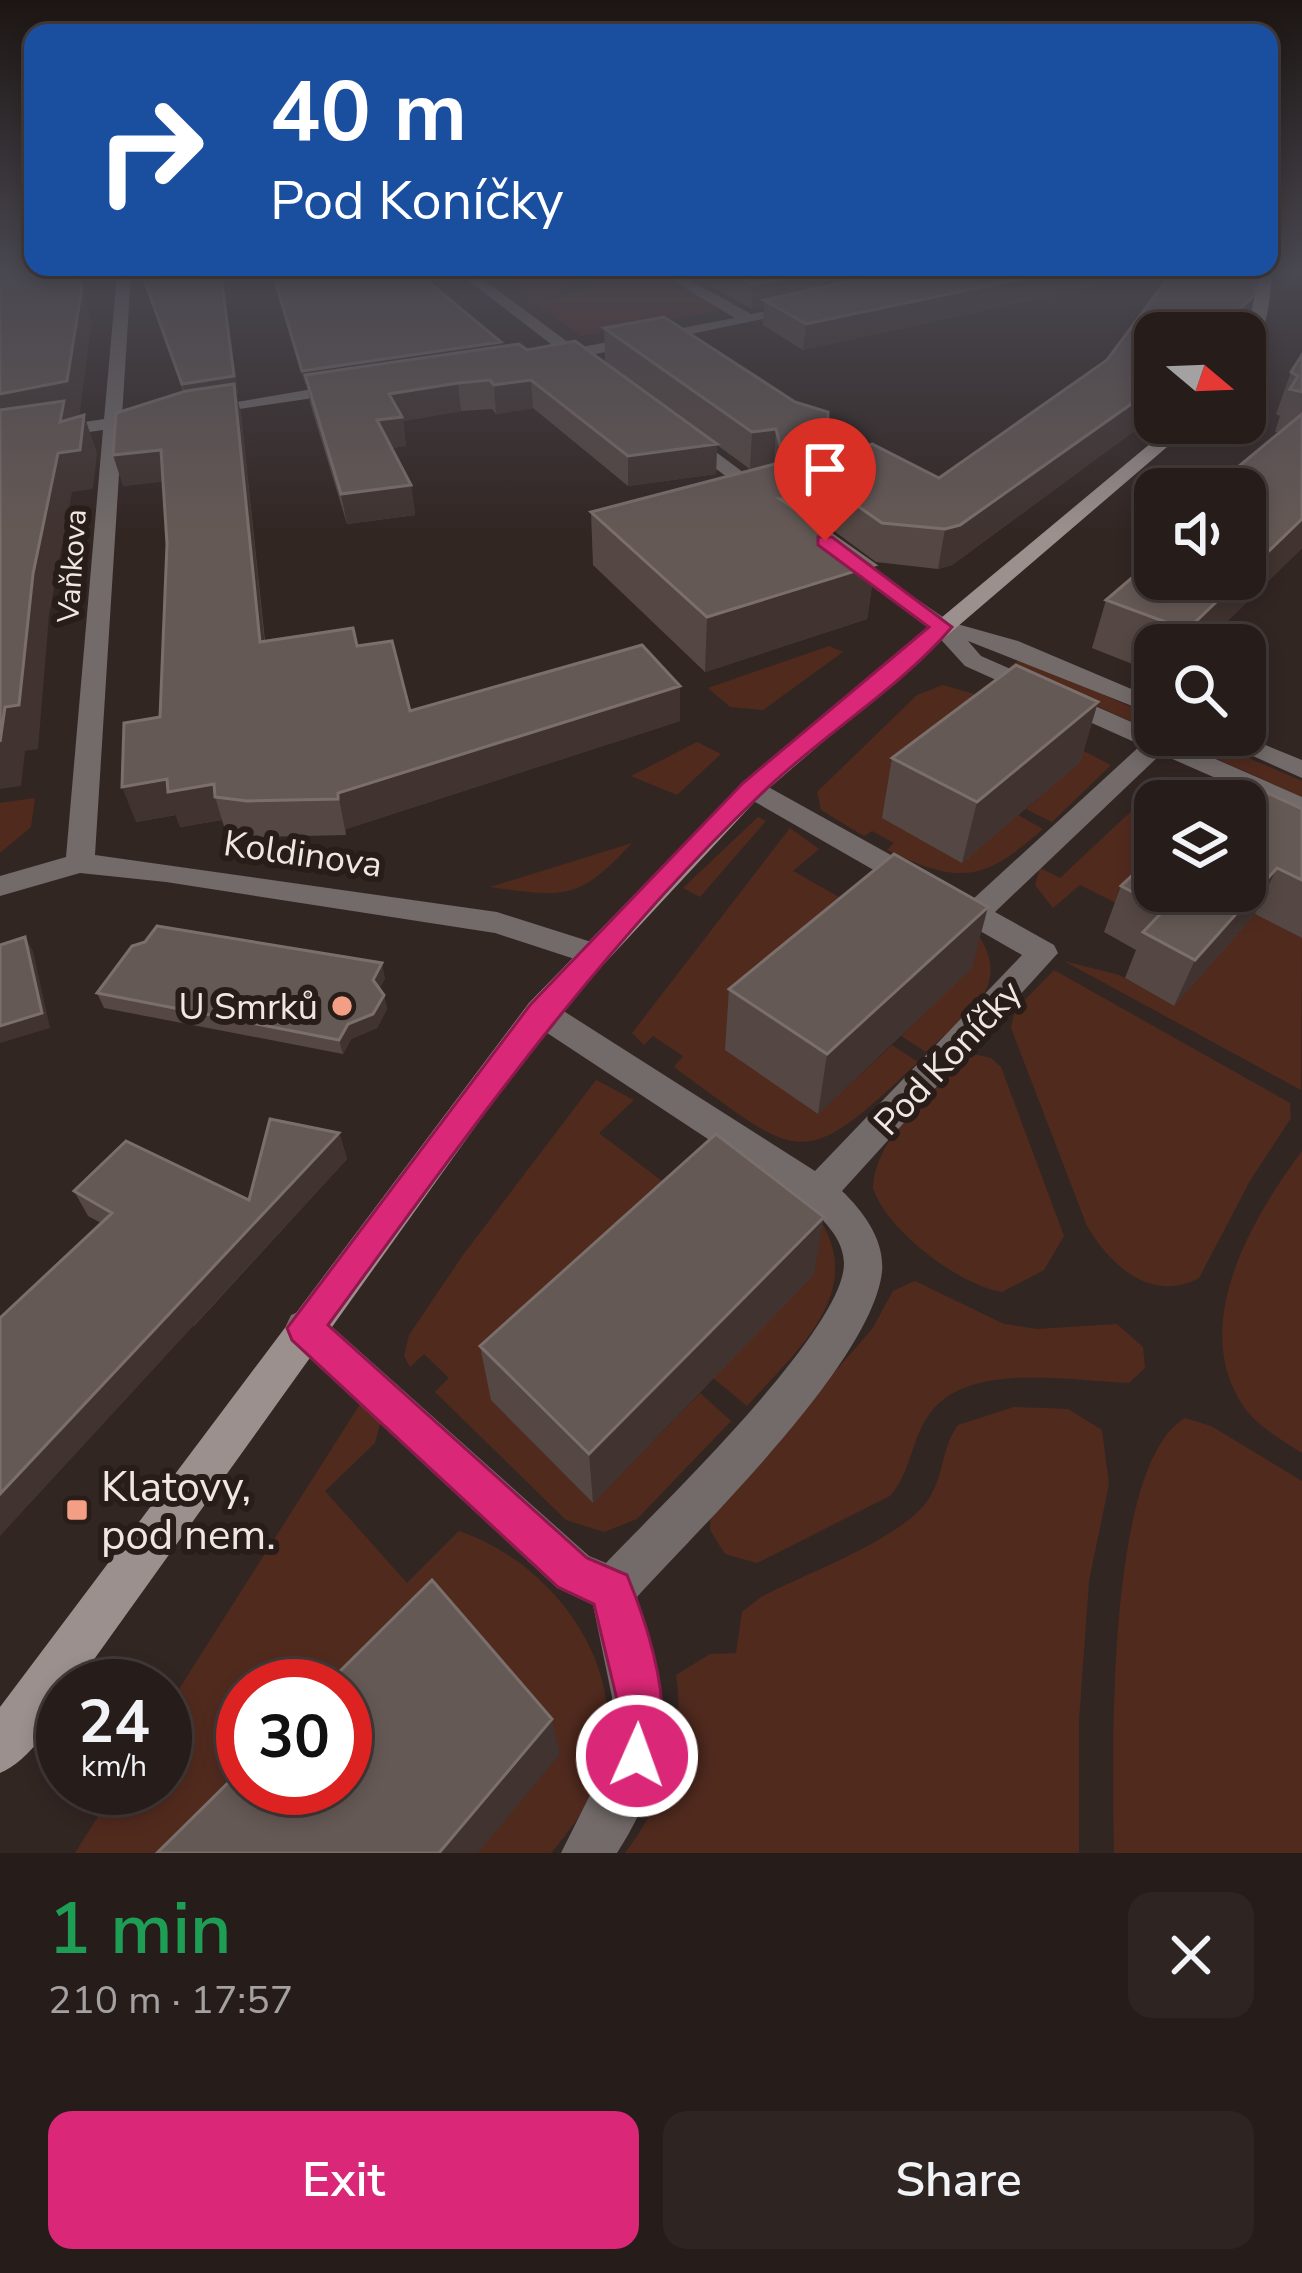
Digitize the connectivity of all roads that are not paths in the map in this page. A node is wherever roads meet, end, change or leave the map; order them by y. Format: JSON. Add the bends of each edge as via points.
{"nodes":[{"id":1,"x":118,"y":360,"type":"edge"},
{"id":2,"x":582,"y":360,"type":"edge"},
{"id":3,"x":612,"y":382,"type":"edge"},
{"id":4,"x":365,"y":386,"type":"edge"},
{"id":5,"x":113,"y":423,"type":"junction"},
{"id":6,"x":669,"y":425,"type":"edge"},
{"id":7,"x":0,"y":440,"type":"edge"},
{"id":8,"x":1161,"y":444,"type":"edge"},
{"id":9,"x":782,"y":508,"type":"edge"},
{"id":10,"x":818,"y":535,"type":"edge"},
{"id":11,"x":942,"y":627,"type":"junction"},
{"id":12,"x":1134,"y":699,"type":"edge"},
{"id":13,"x":1134,"y":732,"type":"edge"},
{"id":14,"x":1266,"y":755,"type":"edge"},
{"id":15,"x":1144,"y":756,"type":"edge"},
{"id":16,"x":1187,"y":756,"type":"edge"},
{"id":17,"x":1302,"y":770,"type":"edge"},
{"id":18,"x":752,"y":789,"type":"junction"},
{"id":19,"x":1302,"y":807,"type":"edge"},
{"id":20,"x":80,"y":863,"type":"junction"},
{"id":21,"x":0,"y":886,"type":"edge"},
{"id":22,"x":974,"y":915,"type":"junction"},
{"id":23,"x":593,"y":954,"type":"junction"},
{"id":24,"x":540,"y":1012,"type":"junction"},
{"id":25,"x":818,"y":1192,"type":"junction"},
{"id":26,"x":305,"y":1328,"type":"junction"},
{"id":27,"x":612,"y":1590,"type":"junction"},
{"id":28,"x":0,"y":1748,"type":"edge"},
{"id":29,"x":587,"y":1853,"type":"edge"}],
"edges":[{"from":1,"to":5,"type":"street","name":"Vaňkova"},
{"from":2,"to":3,"type":"street"},
{"from":4,"to":5,"type":"street"},
{"from":5,"to":7,"type":"street"},
{"from":5,"to":20,"type":"street","name":"Vaňkova"},
{"from":6,"to":9,"type":"street"},
{"from":8,"to":11,"type":"street"},
{"from":10,"to":11,"type":"street"},
{"from":11,"to":12,"type":"street","via":[[1010,646]]},
{"from":11,"to":13,"type":"street","via":[[973,661]]},
{"from":11,"to":18,"type":"street"},
{"from":14,"to":17,"type":"street"},
{"from":15,"to":22,"type":"street"},
{"from":16,"to":19,"type":"street"},
{"from":18,"to":22,"type":"street","name":"Pod Koníčky"},
{"from":18,"to":23,"type":"street"},
{"from":20,"to":21,"type":"street","name":"Koldinova"},
{"from":20,"to":23,"type":"street","name":"Koldinova","via":[[431,910]]},
{"from":22,"to":25,"type":"street","name":"Pod Koníčky","via":[[1043,953]]},
{"from":23,"to":24,"type":"street"},
{"from":24,"to":25,"type":"street"},
{"from":24,"to":26,"type":"street"},
{"from":25,"to":27,"type":"street","via":[[856,1233],[862,1277],[855,1298],[824,1353]]},
{"from":26,"to":27,"type":"street","via":[[572,1572]]},
{"from":26,"to":28,"type":"street"},
{"from":27,"to":29,"type":"street","via":[[636,1680],[640,1732],[618,1807]]}]}
